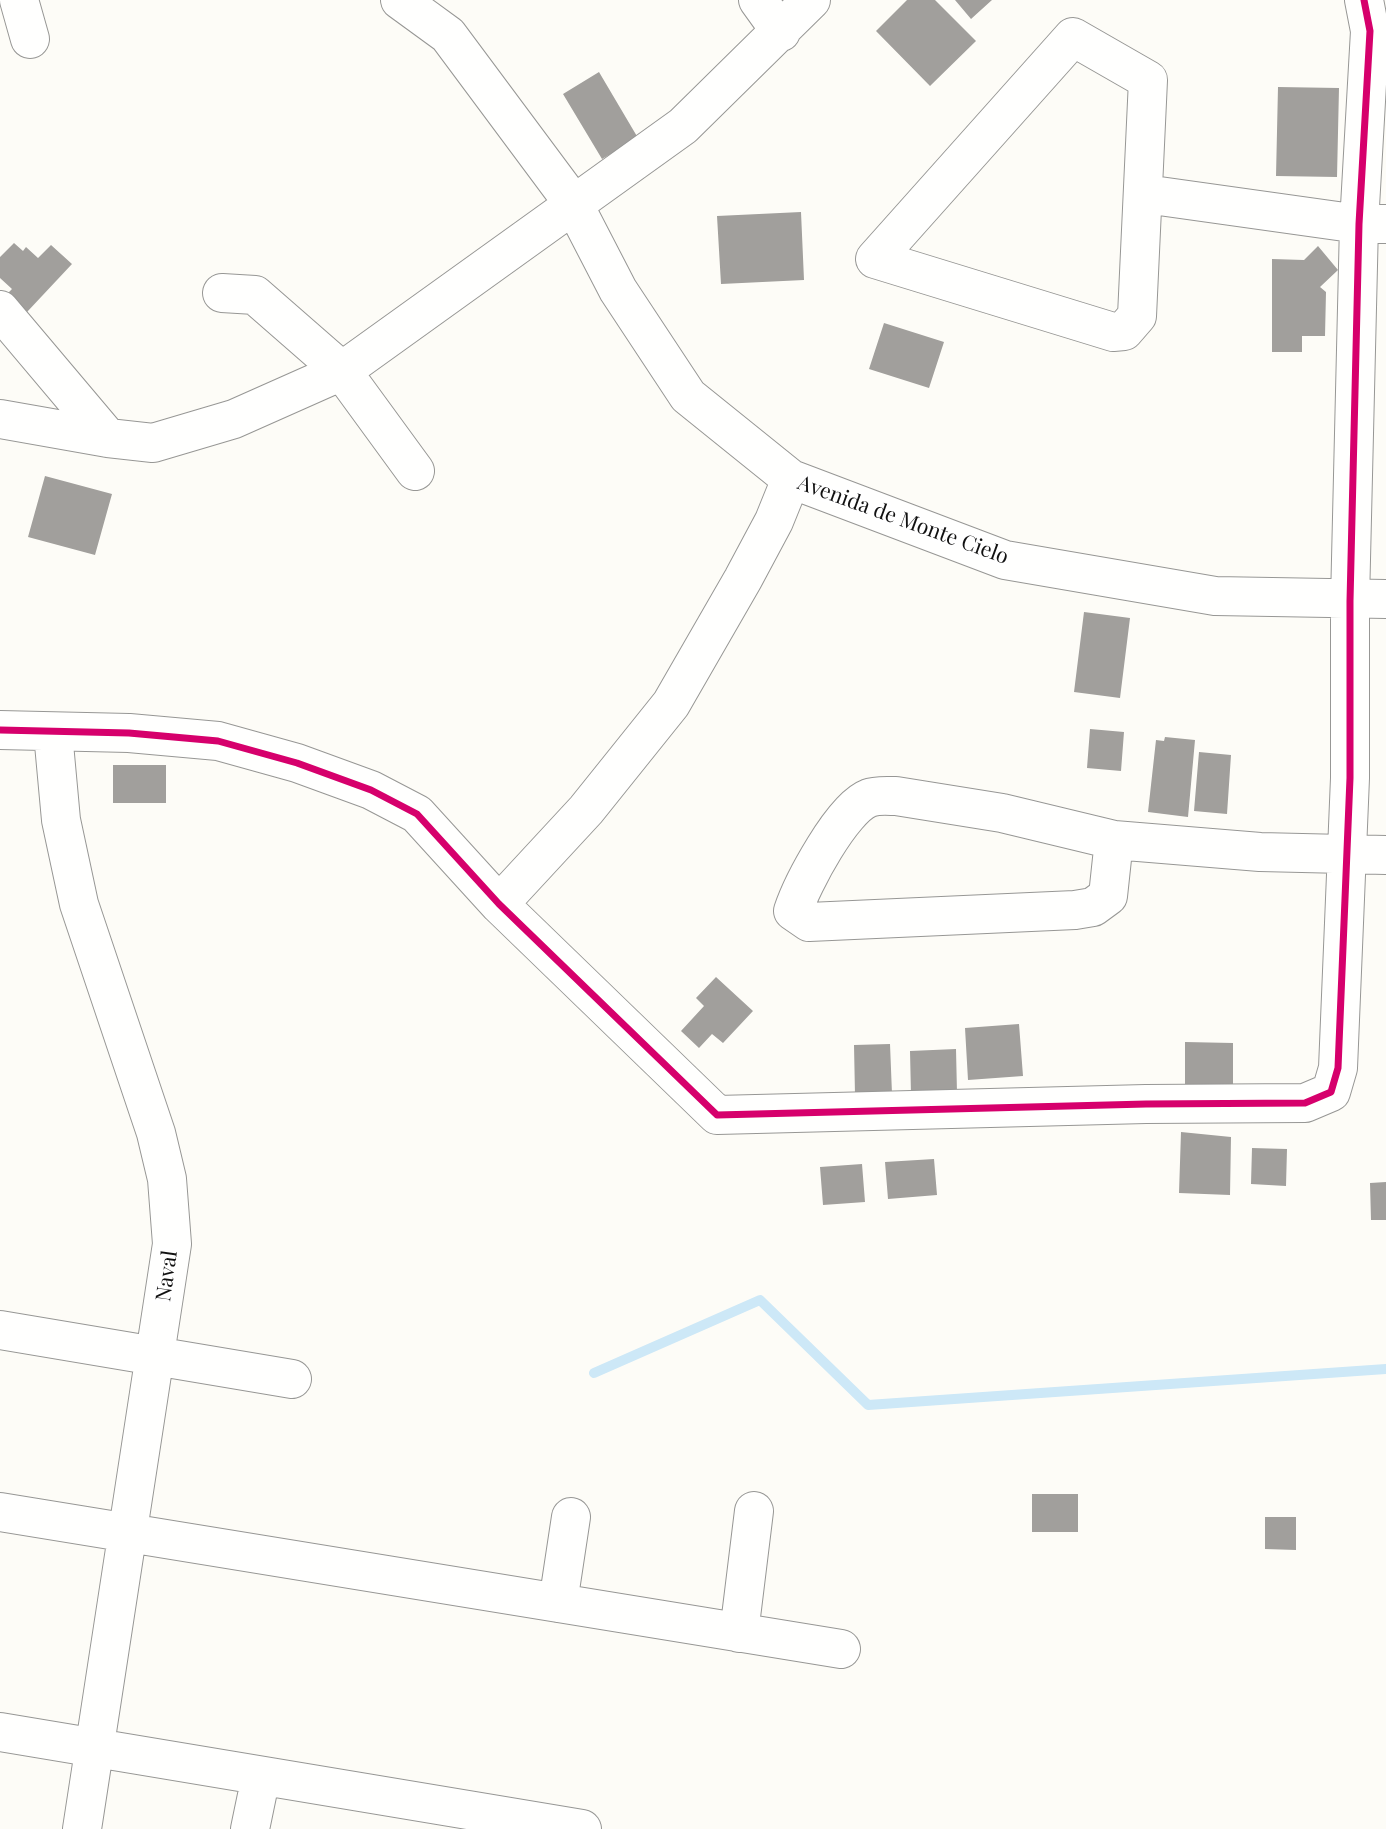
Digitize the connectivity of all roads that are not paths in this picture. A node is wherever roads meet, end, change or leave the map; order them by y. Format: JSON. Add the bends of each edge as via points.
{"nodes":[{"id":1,"x":19,"y":0,"type":"edge"},
{"id":2,"x":400,"y":0,"type":"edge"},
{"id":3,"x":758,"y":0,"type":"edge"},
{"id":4,"x":811,"y":0,"type":"edge"},
{"id":5,"x":1364,"y":0,"type":"edge"},
{"id":6,"x":781,"y":32,"type":"junction"},
{"id":7,"x":30,"y":39,"type":"dead end"},
{"id":8,"x":1145,"y":194,"type":"junction"},
{"id":9,"x":573,"y":203,"type":"junction"},
{"id":10,"x":1372,"y":224,"type":"edge"},
{"id":11,"x":222,"y":293,"type":"dead end"},
{"id":12,"x":0,"y":310,"type":"edge"},
{"id":13,"x":342,"y":371,"type":"junction"},
{"id":14,"x":0,"y":419,"type":"edge"},
{"id":15,"x":108,"y":438,"type":"junction"},
{"id":16,"x":415,"y":471,"type":"dead end"},
{"id":17,"x":791,"y":479,"type":"junction"},
{"id":18,"x":1368,"y":600,"type":"edge"},
{"id":19,"x":0,"y":730,"type":"edge"},
{"id":20,"x":52,"y":733,"type":"junction"},
{"id":21,"x":1114,"y":840,"type":"junction"},
{"id":22,"x":1347,"y":854,"type":"junction"},
{"id":23,"x":1386,"y":855,"type":"edge"},
{"id":24,"x":499,"y":904,"type":"junction"},
{"id":25,"x":0,"y":1330,"type":"edge"},
{"id":26,"x":155,"y":1356,"type":"junction"},
{"id":27,"x":292,"y":1379,"type":"dead end"},
{"id":28,"x":754,"y":1511,"type":"dead end"},
{"id":29,"x":0,"y":1512,"type":"edge"},
{"id":30,"x":572,"y":1517,"type":"dead end"},
{"id":31,"x":128,"y":1533,"type":"junction"},
{"id":32,"x":558,"y":1603,"type":"junction"},
{"id":33,"x":739,"y":1633,"type":"junction"},
{"id":34,"x":841,"y":1649,"type":"dead end"},
{"id":35,"x":0,"y":1732,"type":"edge"},
{"id":36,"x":96,"y":1748,"type":"junction"},
{"id":37,"x":261,"y":1776,"type":"junction"},
{"id":38,"x":82,"y":1829,"type":"edge"},
{"id":39,"x":250,"y":1829,"type":"edge"},
{"id":40,"x":582,"y":1829,"type":"edge"}],
"edges":[{"from":1,"to":7,"type":"street"},
{"from":2,"to":9,"type":"street","name":"Avenida de Monte Cielo","via":[[448,35]]},
{"from":3,"to":6,"type":"street"},
{"from":4,"to":6,"type":"street"},
{"from":5,"to":10,"type":"street","via":[[1370,31]]},
{"from":6,"to":9,"type":"street","via":[[684,127]]},
{"from":8,"to":8,"type":"street","via":[[1148,80],[1073,37],[875,259],[1113,332],[1124,331],[1137,316]]},
{"from":8,"to":10,"type":"street"},
{"from":9,"to":13,"type":"street"},
{"from":9,"to":17,"type":"street","name":"Avenida de Monte Cielo","via":[[618,290],[688,396]]},
{"from":10,"to":18,"type":"street"},
{"from":11,"to":13,"type":"street","via":[[255,295]]},
{"from":12,"to":15,"type":"street"},
{"from":13,"to":15,"type":"street","via":[[234,419],[153,443]]},
{"from":13,"to":16,"type":"street"},
{"from":14,"to":15,"type":"street"},
{"from":17,"to":18,"type":"street","name":"Avenida de Monte Cielo","via":[[1005,560],[1215,596]]},
{"from":17,"to":24,"type":"street","via":[[743,579],[671,704],[586,810]]},
{"from":18,"to":22,"type":"street"},
{"from":19,"to":20,"type":"street"},
{"from":20,"to":24,"type":"street","via":[[129,733],[218,741],[371,790],[417,814]]},
{"from":20,"to":26,"type":"street","name":"Naval","via":[[61,820],[79,904],[156,1133],[167,1179],[172,1244]]},
{"from":21,"to":21,"type":"street","via":[[1108,896],[1093,907],[809,922],[793,911],[815,864],[850,812],[869,797],[896,796],[1002,813]]},
{"from":21,"to":22,"type":"street"},
{"from":22,"to":23,"type":"street"},
{"from":22,"to":24,"type":"street","via":[[1338,1068],[1331,1092],[1305,1103],[717,1115]]},
{"from":25,"to":26,"type":"street"},
{"from":26,"to":27,"type":"street"},
{"from":26,"to":31,"type":"street","name":"Naval"},
{"from":28,"to":33,"type":"street"},
{"from":29,"to":31,"type":"street"},
{"from":30,"to":32,"type":"street"},
{"from":31,"to":32,"type":"street"},
{"from":31,"to":36,"type":"street","name":"Naval"},
{"from":32,"to":33,"type":"street"},
{"from":33,"to":34,"type":"street"},
{"from":35,"to":36,"type":"street"},
{"from":36,"to":37,"type":"street"},
{"from":36,"to":38,"type":"street","name":"Naval"},
{"from":37,"to":39,"type":"street"},
{"from":37,"to":40,"type":"street"}]}
